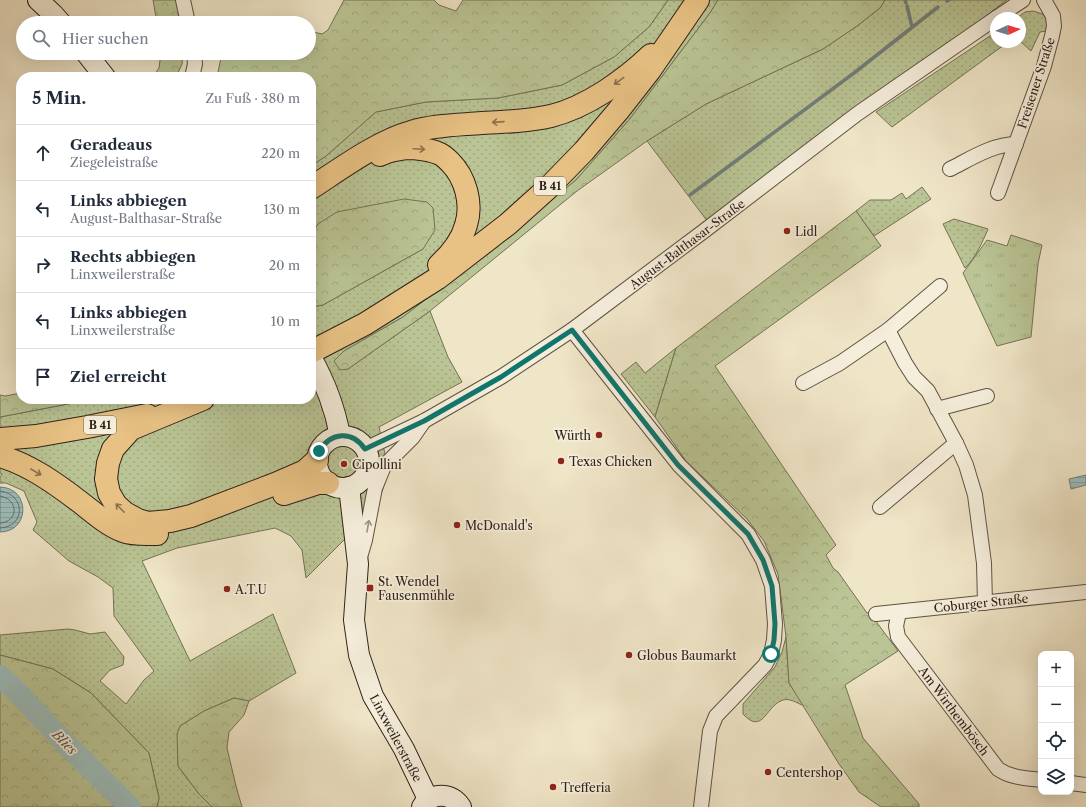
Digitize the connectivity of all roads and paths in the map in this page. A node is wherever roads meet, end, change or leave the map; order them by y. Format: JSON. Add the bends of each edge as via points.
{"nodes":[{"id":1,"x":38,"y":0,"type":"edge"},
{"id":2,"x":183,"y":0,"type":"edge"},
{"id":3,"x":1023,"y":0,"type":"edge"},
{"id":4,"x":1044,"y":0,"type":"edge"},
{"id":5,"x":697,"y":2,"type":"edge"},
{"id":6,"x":1005,"y":12,"type":"edge"},
{"id":7,"x":56,"y":16,"type":"edge"},
{"id":8,"x":186,"y":16,"type":"edge"},
{"id":9,"x":990,"y":22,"type":"edge"},
{"id":10,"x":92,"y":60,"type":"edge"},
{"id":11,"x":195,"y":60,"type":"edge"},
{"id":12,"x":101,"y":72,"type":"edge"},
{"id":13,"x":193,"y":72,"type":"edge"},
{"id":14,"x":1016,"y":144,"type":"junction"},
{"id":15,"x":950,"y":169,"type":"dead end"},
{"id":16,"x":316,"y":185,"type":"edge"},
{"id":17,"x":998,"y":193,"type":"dead end"},
{"id":18,"x":316,"y":197,"type":"edge"},
{"id":19,"x":940,"y":286,"type":"dead end"},
{"id":20,"x":364,"y":324,"type":"junction"},
{"id":21,"x":572,"y":330,"type":"junction"},
{"id":22,"x":888,"y":330,"type":"junction"},
{"id":23,"x":316,"y":349,"type":"edge"},
{"id":24,"x":316,"y":366,"type":"edge"},
{"id":25,"x":803,"y":383,"type":"dead end"},
{"id":26,"x":987,"y":396,"type":"dead end"},
{"id":27,"x":180,"y":404,"type":"edge"},
{"id":28,"x":190,"y":404,"type":"edge"},
{"id":29,"x":937,"y":409,"type":"junction"},
{"id":30,"x":424,"y":421,"type":"junction"},
{"id":31,"x":340,"y":436,"type":"junction"},
{"id":32,"x":0,"y":439,"type":"edge"},
{"id":33,"x":956,"y":443,"type":"junction"},
{"id":34,"x":365,"y":449,"type":"junction"},
{"id":35,"x":0,"y":456,"type":"edge"},
{"id":36,"x":317,"y":460,"type":"junction"},
{"id":37,"x":338,"y":485,"type":"junction"},
{"id":38,"x":880,"y":507,"type":"dead end"},
{"id":39,"x":358,"y":564,"type":"junction"},
{"id":40,"x":1086,"y":592,"type":"edge"},
{"id":41,"x":985,"y":603,"type":"junction"},
{"id":42,"x":899,"y":612,"type":"junction"},
{"id":43,"x":876,"y":614,"type":"dead end"},
{"id":44,"x":1038,"y":780,"type":"edge"},
{"id":45,"x":1074,"y":783,"type":"edge"},
{"id":46,"x":1086,"y":785,"type":"edge"},
{"id":47,"x":425,"y":803,"type":"edge"},
{"id":48,"x":460,"y":807,"type":"edge"},
{"id":49,"x":701,"y":807,"type":"edge"}],
"edges":[{"from":1,"to":7,"type":"main road"},
{"from":2,"to":8,"type":"street"},
{"from":3,"to":6,"type":"street","name":"August-Balthasar-Straße"},
{"from":4,"to":14,"type":"street","name":"Freisener Straße","via":[[1053,16],[1054,26],[1044,66]]},
{"from":5,"to":16,"type":"highway","one_way":true,"via":[[670,36],[646,59],[615,84],[572,109],[552,116],[526,120],[434,126],[409,132],[387,141]]},
{"from":5,"to":20,"type":"highway","number":"B 41","via":[[618,111],[548,188],[508,224],[438,278]]},
{"from":9,"to":21,"type":"street","name":"August-Balthasar-Straße","via":[[857,114]]},
{"from":10,"to":12,"type":"main road"},
{"from":11,"to":13,"type":"street"},
{"from":14,"to":15,"type":"street","name":"Freisener Straße","via":[[1001,146]]},
{"from":14,"to":17,"type":"street","name":"Freisener Straße"},
{"from":18,"to":20,"type":"highway","one_way":true,"via":[[383,153],[407,148],[425,149],[442,154],[455,167],[464,184],[469,204],[467,224],[460,241],[445,260],[421,281]]},
{"from":19,"to":22,"type":"street"},
{"from":20,"to":23,"type":"highway","number":"B 41"},
{"from":21,"to":30,"type":"street","name":"August-Balthasar-Straße","via":[[501,377]]},
{"from":21,"to":49,"type":"street","via":[[678,465],[748,534],[763,560],[772,586],[775,624],[771,654],[764,665],[716,716],[710,730]]},
{"from":22,"to":25,"type":"street","via":[[840,363]]},
{"from":22,"to":29,"type":"street","via":[[905,363],[928,391]]},
{"from":24,"to":31,"type":"main road","via":[[337,418]]},
{"from":26,"to":29,"type":"street"},
{"from":27,"to":32,"type":"highway","number":"B 41","via":[[87,427]]},
{"from":36,"to":28,"type":"highway","one_way":true,"via":[[306,471],[191,516],[148,523],[138,520],[116,504],[109,492],[106,479],[113,449],[131,429]]},
{"from":29,"to":33,"type":"street"},
{"from":30,"to":34,"type":"street","name":"August-Balthasar-Straße"},
{"from":39,"to":30,"type":"street","one_way":true,"via":[[366,540],[375,488],[384,466],[413,437]]},
{"from":31,"to":34,"type":"main road","via":[[357,440]]},
{"from":31,"to":36,"type":"main road","via":[[324,444]]},
{"from":33,"to":38,"type":"street"},
{"from":33,"to":41,"type":"street","via":[[975,495],[984,563]]},
{"from":34,"to":37,"type":"main road","via":[[368,457],[366,472],[362,478],[357,483]]},
{"from":35,"to":37,"type":"highway","one_way":true,"via":[[30,468],[55,483],[111,525],[124,531],[142,534],[170,533],[318,483]]},
{"from":36,"to":37,"type":"main road","name":"Linxweilerstraße","via":[[318,470],[324,479]]},
{"from":37,"to":39,"type":"main road","name":"Linxweilerstraße"},
{"from":39,"to":47,"type":"main road","name":"Linxweilerstraße","via":[[354,620],[359,655],[373,696],[404,749]]},
{"from":40,"to":41,"type":"street","name":"Coburger Straße"},
{"from":41,"to":42,"type":"street","name":"Coburger Straße"},
{"from":42,"to":43,"type":"street","name":"Coburger Straße"},
{"from":42,"to":44,"type":"street","name":"Am Wirthembösch","via":[[896,626],[898,637],[998,769],[1014,777]]},
{"from":45,"to":46,"type":"street"},
{"from":47,"to":48,"type":"main road","name":"Linxweilerstraße","via":[[434,796],[447,796]]}]}
